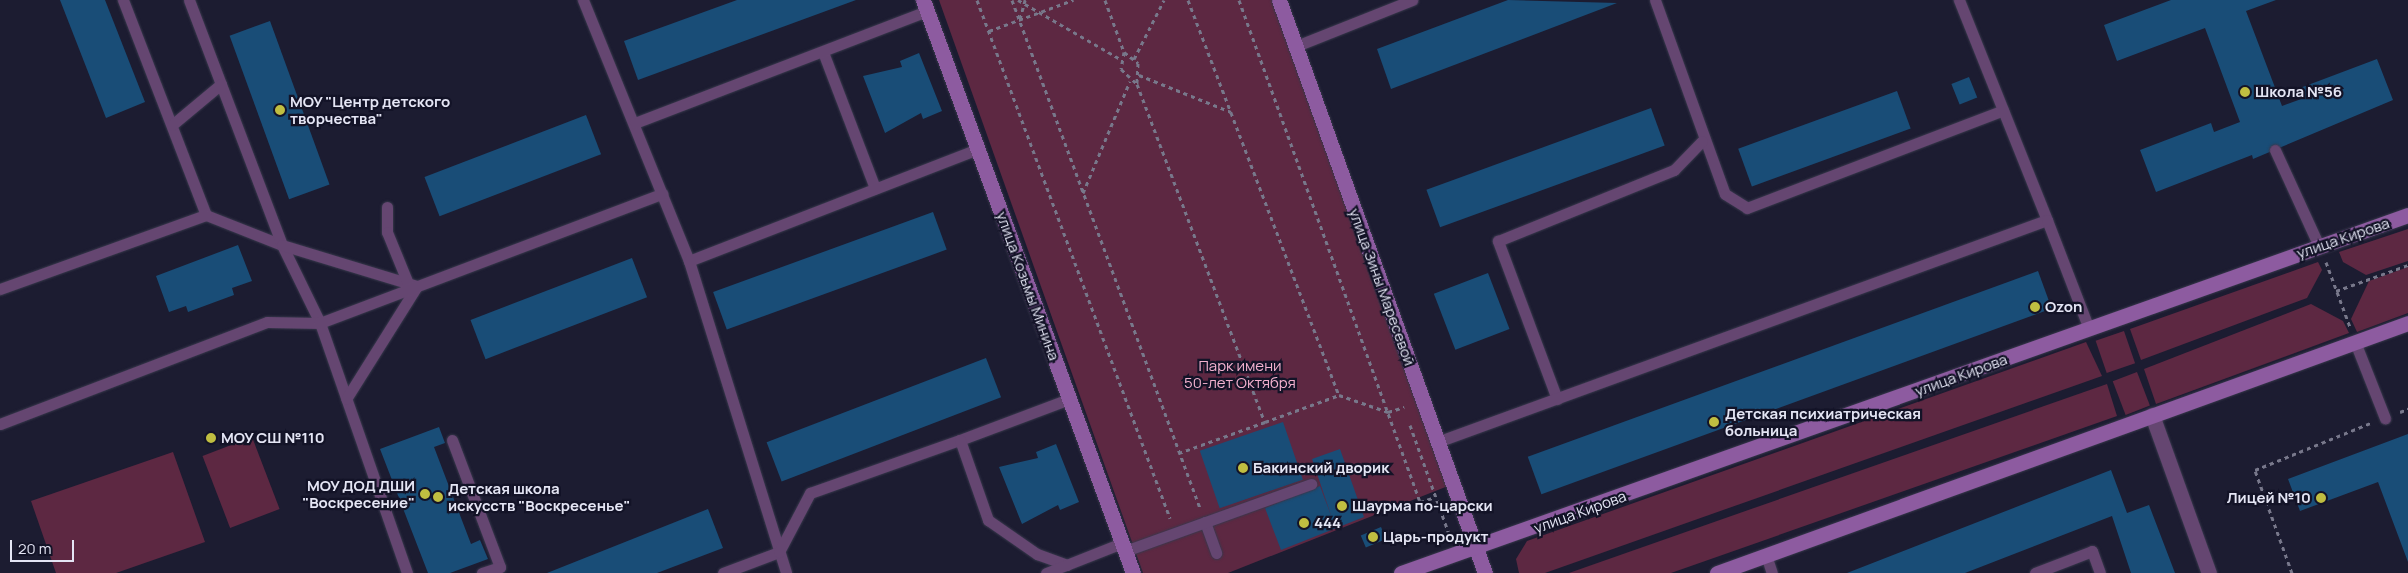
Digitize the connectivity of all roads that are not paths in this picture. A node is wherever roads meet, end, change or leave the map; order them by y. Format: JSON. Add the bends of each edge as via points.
{"nodes":[{"id":1,"x":123,"y":0,"type":"edge"},
{"id":2,"x":189,"y":0,"type":"edge"},
{"id":3,"x":583,"y":0,"type":"edge"},
{"id":4,"x":1279,"y":0,"type":"edge"},
{"id":5,"x":1412,"y":0,"type":"edge"},
{"id":6,"x":1655,"y":0,"type":"edge"},
{"id":7,"x":1959,"y":0,"type":"edge"},
{"id":8,"x":925,"y":5,"type":"edge"},
{"id":9,"x":1296,"y":46,"type":"junction"},
{"id":10,"x":823,"y":52,"type":"junction"},
{"id":11,"x":221,"y":84,"type":"junction"},
{"id":12,"x":2003,"y":110,"type":"junction"},
{"id":13,"x":636,"y":123,"type":"junction"},
{"id":14,"x":172,"y":125,"type":"junction"},
{"id":15,"x":1702,"y":141,"type":"junction"},
{"id":16,"x":978,"y":149,"type":"junction"},
{"id":17,"x":2276,"y":150,"type":"dead end"},
{"id":18,"x":875,"y":188,"type":"junction"},
{"id":19,"x":662,"y":194,"type":"junction"},
{"id":20,"x":387,"y":207,"type":"dead end"},
{"id":21,"x":206,"y":215,"type":"junction"},
{"id":22,"x":2408,"y":216,"type":"edge"},
{"id":23,"x":2047,"y":220,"type":"junction"},
{"id":24,"x":282,"y":245,"type":"junction"},
{"id":25,"x":2319,"y":246,"type":"junction"},
{"id":26,"x":689,"y":261,"type":"junction"},
{"id":27,"x":412,"y":286,"type":"junction"},
{"id":28,"x":0,"y":289,"type":"edge"},
{"id":29,"x":320,"y":323,"type":"junction"},
{"id":30,"x":2408,"y":323,"type":"edge"},
{"id":31,"x":2089,"y":329,"type":"junction"},
{"id":32,"x":2355,"y":342,"type":"junction"},
{"id":33,"x":346,"y":399,"type":"junction"},
{"id":34,"x":1069,"y":399,"type":"junction"},
{"id":35,"x":1558,"y":399,"type":"junction"},
{"id":36,"x":2152,"y":415,"type":"junction"},
{"id":37,"x":2385,"y":418,"type":"road end"},
{"id":38,"x":0,"y":424,"type":"edge"},
{"id":39,"x":452,"y":440,"type":"dead end"},
{"id":40,"x":960,"y":440,"type":"junction"},
{"id":41,"x":1437,"y":442,"type":"junction"},
{"id":42,"x":1311,"y":484,"type":"dead end"},
{"id":43,"x":1205,"y":522,"type":"junction"},
{"id":44,"x":1123,"y":547,"type":"junction"},
{"id":45,"x":1476,"y":549,"type":"junction"},
{"id":46,"x":778,"y":552,"type":"junction"},
{"id":47,"x":1216,"y":553,"type":"dead end"},
{"id":48,"x":1766,"y":555,"type":"junction"},
{"id":49,"x":1067,"y":565,"type":"junction"},
{"id":50,"x":407,"y":573,"type":"edge"},
{"id":51,"x":482,"y":573,"type":"edge"},
{"id":52,"x":723,"y":573,"type":"edge"},
{"id":53,"x":786,"y":573,"type":"edge"},
{"id":54,"x":1046,"y":573,"type":"edge"},
{"id":55,"x":1133,"y":573,"type":"edge"},
{"id":56,"x":1401,"y":573,"type":"edge"},
{"id":57,"x":1485,"y":573,"type":"edge"},
{"id":58,"x":1717,"y":573,"type":"edge"},
{"id":59,"x":1772,"y":573,"type":"edge"},
{"id":60,"x":2035,"y":573,"type":"edge"},
{"id":61,"x":2100,"y":573,"type":"edge"},
{"id":62,"x":2209,"y":573,"type":"edge"}],
"edges":[{"from":1,"to":14,"type":"lane"},
{"from":2,"to":11,"type":"lane"},
{"from":3,"to":13,"type":"lane"},
{"from":4,"to":9,"type":"main road","name":"улица Зины Маресевой"},
{"from":5,"to":9,"type":"lane"},
{"from":6,"to":15,"type":"lane"},
{"from":7,"to":12,"type":"lane"},
{"from":8,"to":10,"type":"lane"},
{"from":8,"to":16,"type":"main road","name":"улица Козьмы Минина"},
{"from":9,"to":41,"type":"main road","name":"улица Зины Маресевой"},
{"from":10,"to":13,"type":"lane"},
{"from":10,"to":18,"type":"lane"},
{"from":11,"to":14,"type":"lane"},
{"from":11,"to":24,"type":"lane"},
{"from":12,"to":15,"type":"lane","via":[[1747,208],[1725,194]]},
{"from":12,"to":23,"type":"lane"},
{"from":13,"to":19,"type":"lane"},
{"from":14,"to":21,"type":"lane"},
{"from":15,"to":35,"type":"lane","via":[[1674,170],[1498,241]]},
{"from":16,"to":18,"type":"lane"},
{"from":16,"to":34,"type":"main road","name":"улица Козьмы Минина"},
{"from":17,"to":25,"type":"lane"},
{"from":18,"to":26,"type":"lane"},
{"from":19,"to":26,"type":"lane"},
{"from":19,"to":27,"type":"lane"},
{"from":20,"to":27,"type":"lane","via":[[387,232]]},
{"from":21,"to":24,"type":"lane"},
{"from":21,"to":28,"type":"lane"},
{"from":22,"to":25,"type":"main road","name":"улица Кирова"},
{"from":23,"to":31,"type":"lane"},
{"from":23,"to":35,"type":"lane"},
{"from":24,"to":27,"type":"lane"},
{"from":24,"to":29,"type":"lane"},
{"from":25,"to":31,"type":"main road","name":"улица Кирова"},
{"from":26,"to":46,"type":"lane"},
{"from":27,"to":29,"type":"lane"},
{"from":27,"to":33,"type":"lane"},
{"from":29,"to":33,"type":"lane"},
{"from":29,"to":38,"type":"lane","via":[[267,322]]},
{"from":30,"to":32,"type":"main road"},
{"from":31,"to":45,"type":"main road","name":"улица Кирова"},
{"from":32,"to":36,"type":"main road"},
{"from":32,"to":37,"type":"lane"},
{"from":33,"to":50,"type":"lane"},
{"from":34,"to":40,"type":"lane"},
{"from":34,"to":44,"type":"main road","name":"улица Козьмы Минина"},
{"from":35,"to":41,"type":"lane"},
{"from":36,"to":48,"type":"main road"},
{"from":36,"to":62,"type":"street"},
{"from":39,"to":51,"type":"lane","via":[[500,566]]},
{"from":40,"to":46,"type":"lane","via":[[810,493]]},
{"from":40,"to":49,"type":"lane","via":[[988,520],[1037,554]]},
{"from":41,"to":45,"type":"main road","name":"улица Зины Маресевой"},
{"from":42,"to":43,"type":"lane"},
{"from":43,"to":44,"type":"lane"},
{"from":43,"to":47,"type":"lane"},
{"from":44,"to":49,"type":"lane"},
{"from":44,"to":55,"type":"main road","name":"улица Козьмы Минина"},
{"from":45,"to":56,"type":"main road","name":"улица Кирова"},
{"from":45,"to":57,"type":"main road","name":"улица Зины Маресевой"},
{"from":46,"to":52,"type":"lane"},
{"from":46,"to":53,"type":"lane"},
{"from":48,"to":58,"type":"main road"},
{"from":48,"to":59,"type":"lane"},
{"from":49,"to":54,"type":"lane"},
{"from":60,"to":61,"type":"lane","via":[[2092,551]]}]}
